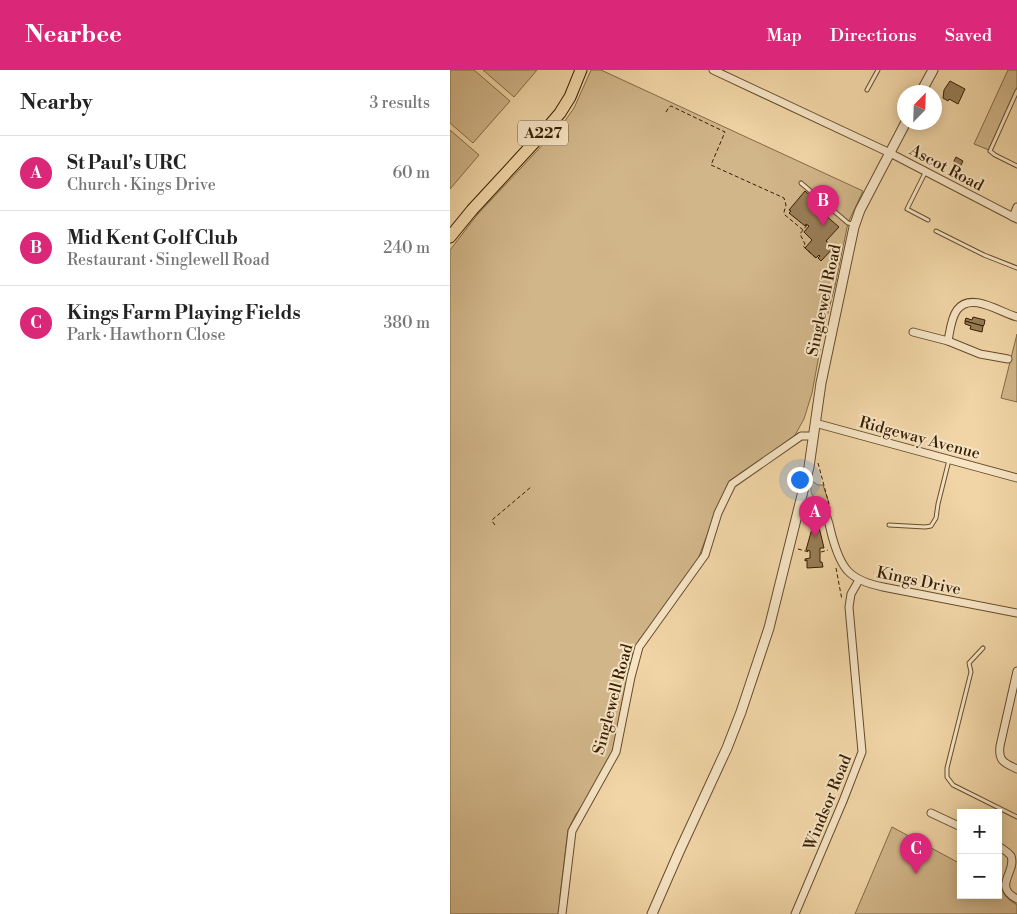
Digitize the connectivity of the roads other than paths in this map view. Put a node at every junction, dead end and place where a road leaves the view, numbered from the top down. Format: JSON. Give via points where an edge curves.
{"nodes":[{"id":1,"x":581,"y":70,"type":"edge"},
{"id":2,"x":878,"y":70,"type":"edge"},
{"id":3,"x":933,"y":70,"type":"edge"},
{"id":4,"x":717,"y":71,"type":"edge"},
{"id":5,"x":926,"y":85,"type":"edge"},
{"id":6,"x":867,"y":90,"type":"dead end"},
{"id":7,"x":1017,"y":92,"type":"edge"},
{"id":8,"x":902,"y":130,"type":"edge"},
{"id":9,"x":890,"y":153,"type":"junction"},
{"id":10,"x":1017,"y":166,"type":"edge"},
{"id":11,"x":926,"y":172,"type":"junction"},
{"id":12,"x":801,"y":183,"type":"dead end"},
{"id":13,"x":1017,"y":207,"type":"edge"},
{"id":14,"x":1015,"y":218,"type":"edge"},
{"id":15,"x":928,"y":220,"type":"dead end"},
{"id":16,"x":854,"y":225,"type":"junction"},
{"id":17,"x":936,"y":232,"type":"dead end"},
{"id":18,"x":450,"y":238,"type":"edge"},
{"id":19,"x":1017,"y":268,"type":"edge"},
{"id":20,"x":1017,"y":317,"type":"edge"},
{"id":21,"x":913,"y":332,"type":"dead end"},
{"id":22,"x":948,"y":341,"type":"junction"},
{"id":23,"x":1008,"y":359,"type":"dead end"},
{"id":24,"x":815,"y":423,"type":"junction"},
{"id":25,"x":814,"y":436,"type":"junction"},
{"id":26,"x":949,"y":459,"type":"junction"},
{"id":27,"x":1017,"y":478,"type":"edge"},
{"id":28,"x":800,"y":504,"type":"junction"},
{"id":29,"x":889,"y":525,"type":"dead end"},
{"id":30,"x":859,"y":580,"type":"junction"},
{"id":31,"x":1017,"y":613,"type":"edge"},
{"id":32,"x":983,"y":648,"type":"dead end"},
{"id":33,"x":1017,"y":671,"type":"edge"},
{"id":34,"x":1017,"y":769,"type":"edge"},
{"id":35,"x":931,"y":813,"type":"dead end"},
{"id":36,"x":1017,"y":817,"type":"edge"},
{"id":37,"x":957,"y":825,"type":"edge"},
{"id":38,"x":1002,"y":849,"type":"edge"},
{"id":39,"x":1017,"y":899,"type":"edge"},
{"id":40,"x":562,"y":914,"type":"edge"},
{"id":41,"x":652,"y":914,"type":"edge"},
{"id":42,"x":795,"y":914,"type":"edge"}],
"edges":[{"from":1,"to":18,"type":"main road","number":"A227","via":[[560,113]]},
{"from":2,"to":6,"type":"lane"},
{"from":3,"to":5,"type":"street"},
{"from":4,"to":9,"type":"street","name":"Ascot Road"},
{"from":7,"to":10,"type":"lane","via":[[990,151]]},
{"from":8,"to":9,"type":"street","name":"Singlewell Road"},
{"from":9,"to":11,"type":"street","name":"Ascot Road"},
{"from":9,"to":16,"type":"street","name":"Singlewell Road"},
{"from":11,"to":14,"type":"street","name":"Ascot Road"},
{"from":11,"to":15,"type":"lane","via":[[907,209]]},
{"from":12,"to":16,"type":"lane"},
{"from":13,"to":14,"type":"street"},
{"from":16,"to":24,"type":"street","name":"Singlewell Road"},
{"from":17,"to":19,"type":"lane"},
{"from":20,"to":22,"type":"street","via":[[979,302],[968,303],[958,308]]},
{"from":21,"to":22,"type":"street"},
{"from":22,"to":23,"type":"street","via":[[980,354]]},
{"from":24,"to":25,"type":"street","name":"Singlewell Road"},
{"from":24,"to":26,"type":"street","name":"Ridgeway Avenue"},
{"from":25,"to":28,"type":"street","name":"Singlewell Road"},
{"from":25,"to":40,"type":"street","name":"Singlewell Road","via":[[801,436],[732,484],[718,513],[705,555],[639,647],[616,752],[572,831]]},
{"from":26,"to":27,"type":"street","name":"Ridgeway Avenue"},
{"from":26,"to":29,"type":"lane","via":[[936,518],[931,526]]},
{"from":28,"to":30,"type":"street","name":"Kings Drive","via":[[824,513],[842,564]]},
{"from":28,"to":41,"type":"street","name":"Singlewell Road","via":[[769,628],[739,718]]},
{"from":30,"to":31,"type":"street","name":"Kings Drive"},
{"from":30,"to":42,"type":"street","name":"Windsor Road","via":[[851,594],[849,607],[862,752]]},
{"from":32,"to":36,"type":"lane","via":[[969,663],[971,672],[947,777],[953,785]]},
{"from":33,"to":34,"type":"street","via":[[999,754],[1003,762]]},
{"from":35,"to":37,"type":"street"},
{"from":38,"to":39,"type":"street","via":[[1012,860],[1006,886],[1009,894]]}]}
